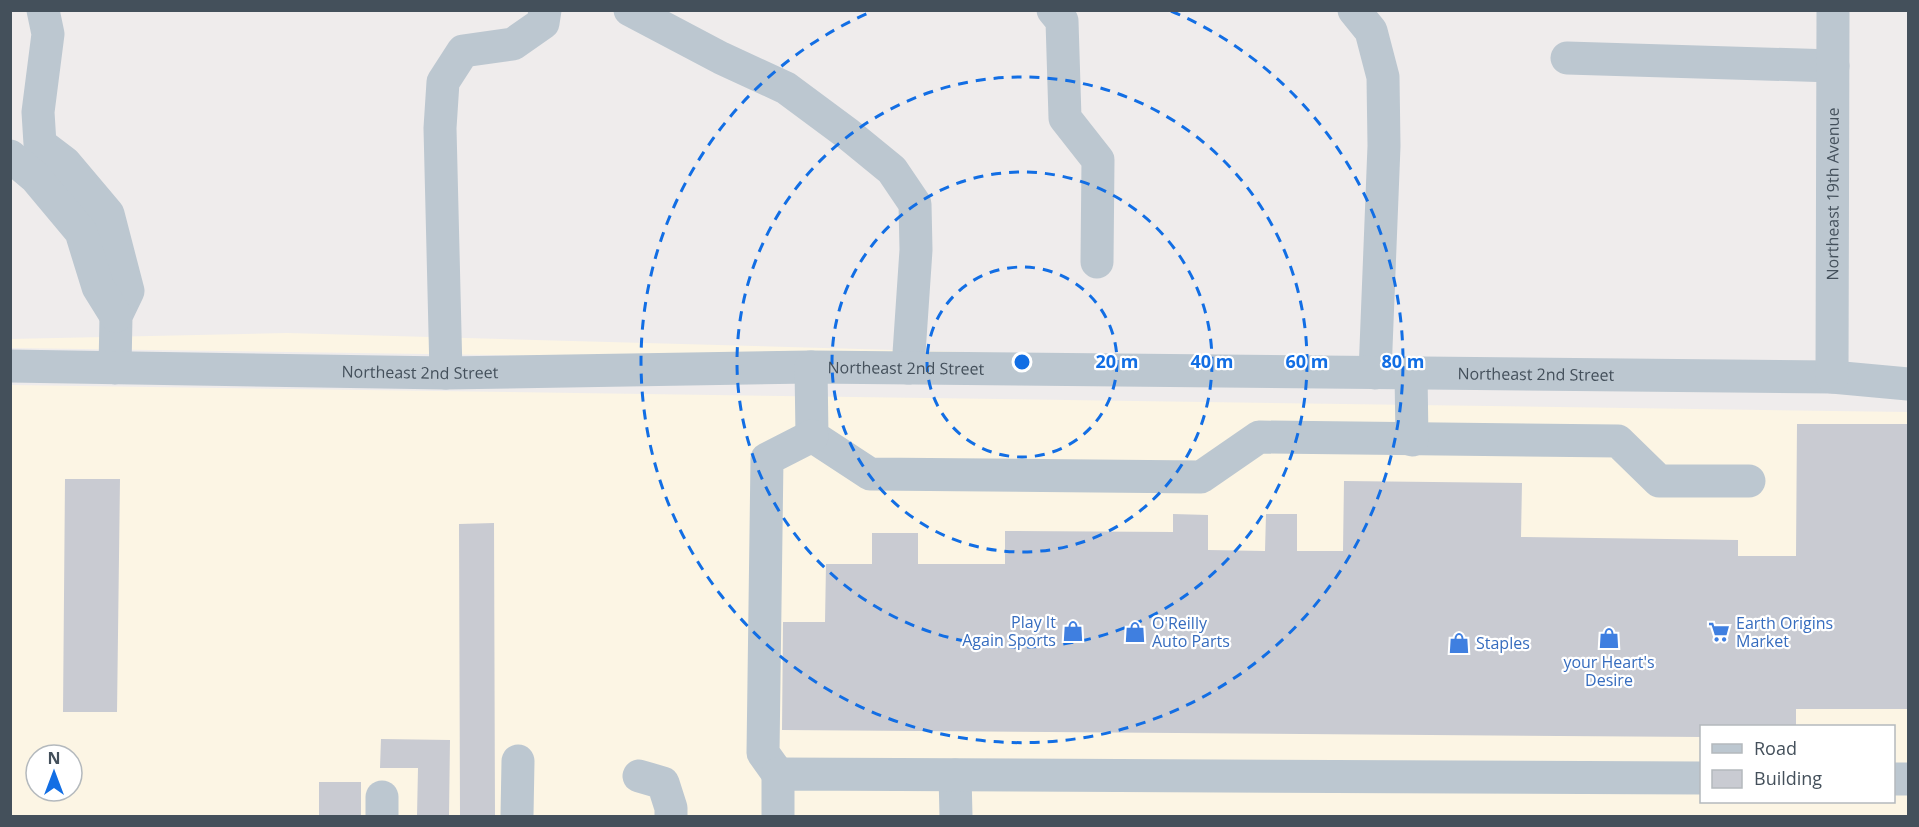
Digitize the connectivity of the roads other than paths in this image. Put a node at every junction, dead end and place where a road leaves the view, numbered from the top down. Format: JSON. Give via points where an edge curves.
{"nodes":[{"id":1,"x":43,"y":10,"type":"edge"},
{"id":2,"x":546,"y":10,"type":"edge"},
{"id":3,"x":630,"y":10,"type":"edge"},
{"id":4,"x":1053,"y":10,"type":"edge"},
{"id":5,"x":1354,"y":10,"type":"edge"},
{"id":6,"x":1833,"y":10,"type":"edge"},
{"id":7,"x":1567,"y":58,"type":"dead end"},
{"id":8,"x":1833,"y":66,"type":"junction"},
{"id":9,"x":10,"y":156,"type":"edge"},
{"id":10,"x":1097,"y":262,"type":"dead end"},
{"id":11,"x":116,"y":316,"type":"junction"},
{"id":12,"x":10,"y":366,"type":"edge"},
{"id":13,"x":811,"y":367,"type":"junction"},
{"id":14,"x":115,"y":368,"type":"junction"},
{"id":15,"x":908,"y":368,"type":"junction"},
{"id":16,"x":446,"y":373,"type":"junction"},
{"id":17,"x":1376,"y":373,"type":"junction"},
{"id":18,"x":1411,"y":373,"type":"junction"},
{"id":19,"x":1832,"y":377,"type":"junction"},
{"id":20,"x":1908,"y":384,"type":"edge"},
{"id":21,"x":812,"y":436,"type":"junction"},
{"id":22,"x":1412,"y":440,"type":"junction"},
{"id":23,"x":1749,"y":481,"type":"dead end"},
{"id":24,"x":518,"y":761,"type":"dead end"},
{"id":25,"x":778,"y":774,"type":"junction"},
{"id":26,"x":955,"y":775,"type":"junction"},
{"id":27,"x":639,"y":776,"type":"dead end"},
{"id":28,"x":1700,"y":778,"type":"edge"},
{"id":29,"x":517,"y":816,"type":"edge"},
{"id":30,"x":671,"y":816,"type":"edge"},
{"id":31,"x":778,"y":816,"type":"edge"},
{"id":32,"x":956,"y":816,"type":"edge"}],
"edges":[{"from":1,"to":11,"type":"street","via":[[48,34],[38,112],[40,144],[65,163],[108,214],[128,291]]},
{"from":2,"to":16,"type":"street","via":[[543,23],[513,44],[463,51],[443,82],[440,128]]},
{"from":3,"to":15,"type":"street","via":[[786,88],[892,170],[915,204]]},
{"from":4,"to":10,"type":"street","via":[[1062,21],[1065,118],[1098,160]]},
{"from":5,"to":17,"type":"street","via":[[1371,32],[1383,77]]},
{"from":6,"to":8,"type":"street","name":"Northeast 19th Avenue"},
{"from":7,"to":8,"type":"street"},
{"from":8,"to":19,"type":"street","name":"Northeast 19th Avenue"},
{"from":9,"to":11,"type":"street","via":[[35,177],[81,232],[98,287]]},
{"from":11,"to":14,"type":"street"},
{"from":12,"to":14,"type":"street","name":"Northeast 2nd Street"},
{"from":13,"to":15,"type":"street","name":"Northeast 2nd Street"},
{"from":13,"to":16,"type":"street","name":"Northeast 2nd Street"},
{"from":13,"to":21,"type":"street"},
{"from":14,"to":16,"type":"street","name":"Northeast 2nd Street"},
{"from":15,"to":17,"type":"street","name":"Northeast 2nd Street"},
{"from":17,"to":18,"type":"street","name":"Northeast 2nd Street"},
{"from":18,"to":19,"type":"street","name":"Northeast 2nd Street"},
{"from":18,"to":22,"type":"street"},
{"from":19,"to":20,"type":"street","name":"Northeast 2nd Street"},
{"from":21,"to":22,"type":"street","via":[[870,474],[1189,477],[1201,477],[1259,438]]},
{"from":21,"to":25,"type":"street","via":[[766,459],[763,753]]},
{"from":22,"to":23,"type":"street","via":[[1618,441],[1659,481]]},
{"from":24,"to":29,"type":"street"},
{"from":25,"to":26,"type":"street"},
{"from":25,"to":31,"type":"street"},
{"from":26,"to":28,"type":"street"},
{"from":26,"to":32,"type":"street"},
{"from":27,"to":30,"type":"street","via":[[663,783]]}]}
